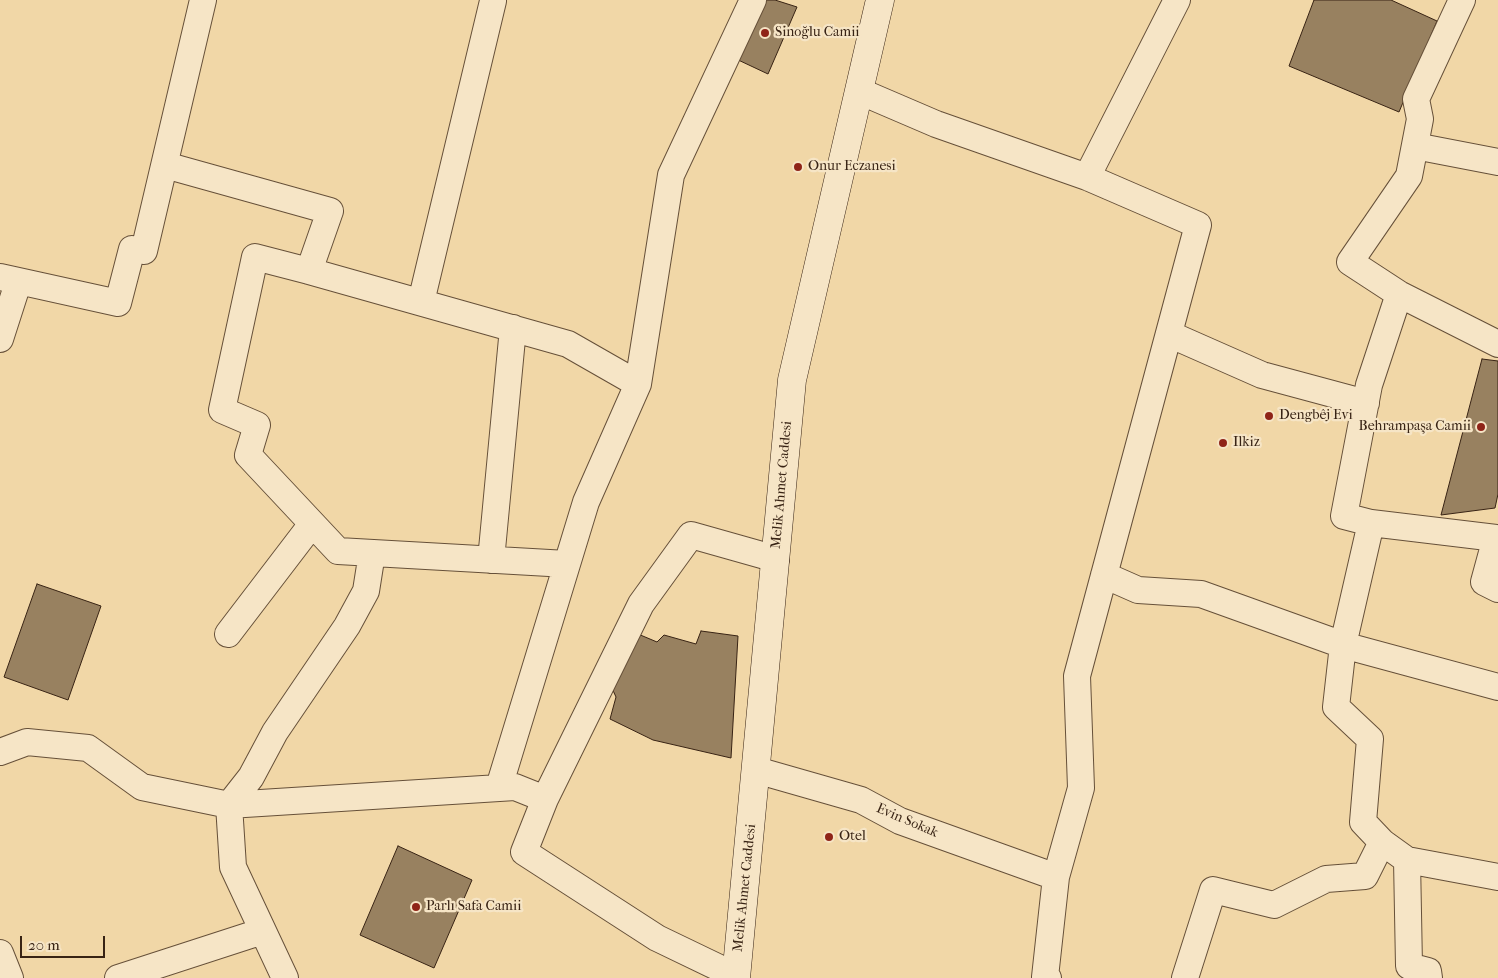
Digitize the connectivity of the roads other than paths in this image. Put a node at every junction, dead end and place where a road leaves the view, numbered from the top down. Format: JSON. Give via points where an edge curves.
{"nodes":[{"id":1,"x":203,"y":0,"type":"edge"},
{"id":2,"x":491,"y":0,"type":"edge"},
{"id":3,"x":753,"y":0,"type":"edge"},
{"id":4,"x":880,"y":0,"type":"edge"},
{"id":5,"x":1177,"y":0,"type":"edge"},
{"id":6,"x":1462,"y":0,"type":"edge"},
{"id":7,"x":859,"y":91,"type":"junction"},
{"id":8,"x":1415,"y":146,"type":"junction"},
{"id":9,"x":1498,"y":162,"type":"edge"},
{"id":10,"x":166,"y":165,"type":"junction"},
{"id":11,"x":1088,"y":177,"type":"junction"},
{"id":12,"x":309,"y":271,"type":"junction"},
{"id":13,"x":9,"y":280,"type":"edge"},
{"id":14,"x":1399,"y":294,"type":"junction"},
{"id":15,"x":421,"y":302,"type":"junction"},
{"id":16,"x":513,"y":328,"type":"junction"},
{"id":17,"x":1169,"y":334,"type":"junction"},
{"id":18,"x":0,"y":339,"type":"edge"},
{"id":19,"x":1498,"y":344,"type":"edge"},
{"id":20,"x":638,"y":384,"type":"junction"},
{"id":21,"x":1366,"y":403,"type":"junction"},
{"id":22,"x":1371,"y":523,"type":"junction"},
{"id":23,"x":312,"y":524,"type":"junction"},
{"id":24,"x":372,"y":553,"type":"junction"},
{"id":25,"x":776,"y":559,"type":"junction"},
{"id":26,"x":491,"y":560,"type":"junction"},
{"id":27,"x":567,"y":564,"type":"junction"},
{"id":28,"x":1104,"y":575,"type":"junction"},
{"id":29,"x":1498,"y":589,"type":"edge"},
{"id":30,"x":228,"y":634,"type":"dead end"},
{"id":31,"x":1343,"y":645,"type":"junction"},
{"id":32,"x":1498,"y":687,"type":"edge"},
{"id":33,"x":0,"y":752,"type":"edge"},
{"id":34,"x":756,"y":770,"type":"junction"},
{"id":35,"x":499,"y":788,"type":"junction"},
{"id":36,"x":546,"y":799,"type":"junction"},
{"id":37,"x":229,"y":805,"type":"junction"},
{"id":38,"x":1382,"y":842,"type":"junction"},
{"id":39,"x":1408,"y":860,"type":"junction"},
{"id":40,"x":1056,"y":877,"type":"junction"},
{"id":41,"x":1498,"y":877,"type":"edge"},
{"id":42,"x":263,"y":930,"type":"junction"},
{"id":43,"x":0,"y":953,"type":"edge"},
{"id":44,"x":736,"y":977,"type":"edge"},
{"id":45,"x":10,"y":978,"type":"edge"},
{"id":46,"x":118,"y":978,"type":"edge"},
{"id":47,"x":285,"y":978,"type":"edge"},
{"id":48,"x":1048,"y":978,"type":"edge"},
{"id":49,"x":1185,"y":978,"type":"edge"},
{"id":50,"x":1429,"y":978,"type":"edge"}],
"edges":[{"from":1,"to":10,"type":"street"},
{"from":2,"to":15,"type":"street"},
{"from":3,"to":20,"type":"street","via":[[671,176]]},
{"from":4,"to":7,"type":"street","name":"Melik Ahmet Caddesi"},
{"from":5,"to":11,"type":"street"},
{"from":6,"to":8,"type":"street","via":[[1416,99],[1420,118]]},
{"from":7,"to":11,"type":"street","via":[[936,124]]},
{"from":7,"to":25,"type":"street","name":"Melik Ahmet Caddesi","via":[[792,380]]},
{"from":8,"to":9,"type":"street"},
{"from":8,"to":14,"type":"street","via":[[1409,176],[1350,262]]},
{"from":10,"to":12,"type":"street","via":[[330,211]]},
{"from":10,"to":13,"type":"street","via":[[144,251],[132,249],[118,303]]},
{"from":11,"to":17,"type":"street","via":[[1198,225]]},
{"from":12,"to":15,"type":"street"},
{"from":12,"to":23,"type":"street","via":[[255,257],[222,410],[257,425],[248,455]]},
{"from":13,"to":18,"type":"street"},
{"from":14,"to":19,"type":"street"},
{"from":14,"to":21,"type":"street"},
{"from":15,"to":16,"type":"street"},
{"from":16,"to":20,"type":"street","via":[[568,344]]},
{"from":16,"to":26,"type":"street"},
{"from":17,"to":21,"type":"street","via":[[1262,375]]},
{"from":17,"to":28,"type":"street"},
{"from":20,"to":27,"type":"street","via":[[586,502]]},
{"from":21,"to":22,"type":"street","via":[[1344,516]]},
{"from":22,"to":29,"type":"street","via":[[1496,538],[1484,582]]},
{"from":22,"to":31,"type":"street"},
{"from":23,"to":24,"type":"street","via":[[338,551]]},
{"from":23,"to":30,"type":"street"},
{"from":24,"to":26,"type":"street"},
{"from":24,"to":37,"type":"street","via":[[366,591],[361,600],[323,663],[275,732],[251,777]]},
{"from":25,"to":34,"type":"street","name":"Melik Ahmet Caddesi"},
{"from":25,"to":36,"type":"street","via":[[691,535],[641,604]]},
{"from":26,"to":27,"type":"street"},
{"from":27,"to":35,"type":"street"},
{"from":28,"to":31,"type":"street","via":[[1138,590],[1201,594]]},
{"from":28,"to":40,"type":"street","via":[[1077,676],[1080,788]]},
{"from":31,"to":32,"type":"street"},
{"from":31,"to":38,"type":"street","via":[[1336,707],[1370,739],[1363,822]]},
{"from":33,"to":37,"type":"street","via":[[27,742],[88,748],[142,787]]},
{"from":34,"to":40,"type":"street","name":"Evin Sokak","via":[[861,800],[900,821]]},
{"from":34,"to":44,"type":"street","name":"Melik Ahmet Caddesi"},
{"from":35,"to":36,"type":"street","via":[[515,787]]},
{"from":35,"to":37,"type":"street"},
{"from":36,"to":44,"type":"street","via":[[524,852],[657,938]]},
{"from":37,"to":42,"type":"street","via":[[233,867]]},
{"from":38,"to":39,"type":"street"},
{"from":38,"to":49,"type":"street","via":[[1365,876],[1326,879],[1274,905],[1213,890]]},
{"from":39,"to":41,"type":"street"},
{"from":39,"to":50,"type":"street","via":[[1409,966],[1428,970]]},
{"from":40,"to":48,"type":"street","via":[[1045,977]]},
{"from":42,"to":46,"type":"street"},
{"from":42,"to":47,"type":"street"},
{"from":43,"to":45,"type":"street"}]}
